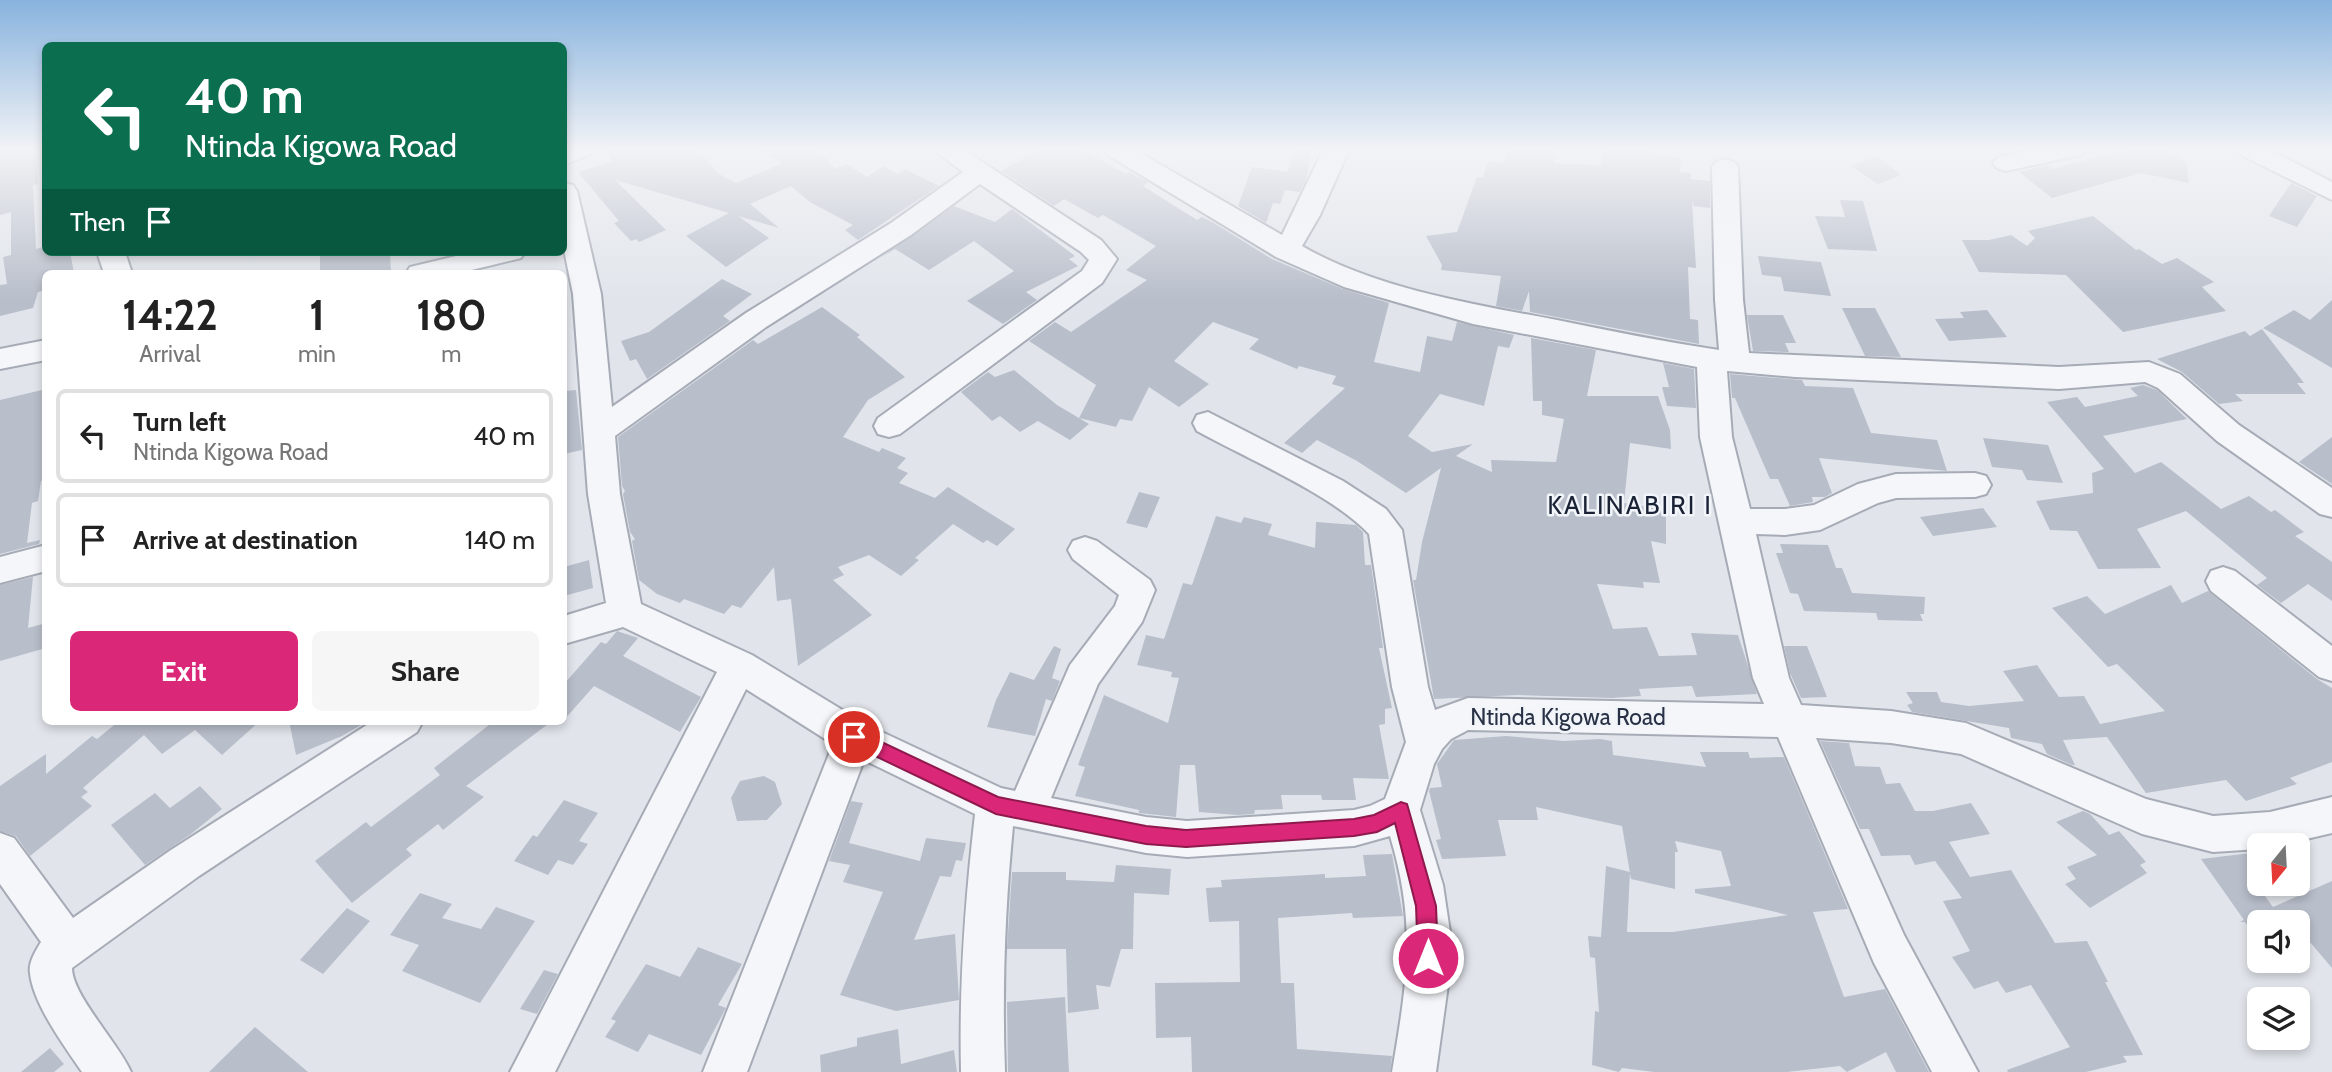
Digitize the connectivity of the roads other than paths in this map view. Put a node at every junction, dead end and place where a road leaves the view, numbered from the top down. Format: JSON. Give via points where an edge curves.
{"nodes":[{"id":1,"x":942,"y":200,"type":"edge"},
{"id":2,"x":1022,"y":200,"type":"edge"},
{"id":3,"x":1201,"y":200,"type":"edge"},
{"id":4,"x":1314,"y":200,"type":"edge"},
{"id":5,"x":1726,"y":200,"type":"edge"},
{"id":6,"x":567,"y":219,"type":"edge"},
{"id":7,"x":569,"y":238,"type":"edge"},
{"id":8,"x":1286,"y":251,"type":"junction"},
{"id":9,"x":492,"y":256,"type":"edge"},
{"id":10,"x":431,"y":270,"type":"edge"},
{"id":11,"x":42,"y":351,"type":"edge"},
{"id":12,"x":0,"y":359,"type":"edge"},
{"id":13,"x":1723,"y":360,"type":"junction"},
{"id":14,"x":1208,"y":423,"type":"dead end"},
{"id":15,"x":889,"y":426,"type":"dead end"},
{"id":16,"x":598,"y":432,"type":"junction"},
{"id":17,"x":1976,"y":485,"type":"dead end"},
{"id":18,"x":2332,"y":505,"type":"edge"},
{"id":19,"x":1737,"y":521,"type":"junction"},
{"id":20,"x":1085,"y":550,"type":"dead end"},
{"id":21,"x":42,"y":559,"type":"edge"},
{"id":22,"x":0,"y":570,"type":"edge"},
{"id":23,"x":2223,"y":581,"type":"dead end"},
{"id":24,"x":625,"y":612,"type":"junction"},
{"id":25,"x":567,"y":629,"type":"edge"},
{"id":26,"x":739,"y":666,"type":"junction"},
{"id":27,"x":2332,"y":666,"type":"edge"},
{"id":28,"x":1790,"y":721,"type":"junction"},
{"id":29,"x":398,"y":725,"type":"edge"},
{"id":30,"x":854,"y":737,"type":"junction"},
{"id":31,"x":1425,"y":742,"type":"junction"},
{"id":32,"x":1011,"y":808,"type":"junction"},
{"id":33,"x":1401,"y":810,"type":"junction"},
{"id":34,"x":2332,"y":815,"type":"edge"},
{"id":35,"x":0,"y":851,"type":"edge"},
{"id":36,"x":68,"y":944,"type":"junction"},
{"id":37,"x":109,"y":1072,"type":"edge"},
{"id":38,"x":532,"y":1072,"type":"edge"},
{"id":39,"x":725,"y":1072,"type":"edge"},
{"id":40,"x":983,"y":1072,"type":"edge"},
{"id":41,"x":1414,"y":1072,"type":"edge"},
{"id":42,"x":1956,"y":1072,"type":"edge"}],
"edges":[{"from":1,"to":16,"type":"street","via":[[757,320]]},
{"from":2,"to":15,"type":"street","via":[[1103,259],[1092,277]]},
{"from":3,"to":8,"type":"street"},
{"from":4,"to":8,"type":"street"},
{"from":5,"to":13,"type":"street","via":[[1729,300]]},
{"from":6,"to":7,"type":"street"},
{"from":7,"to":16,"type":"street","via":[[587,294]]},
{"from":8,"to":13,"type":"street","via":[[1354,281],[1408,298]]},
{"from":9,"to":10,"type":"street"},
{"from":11,"to":12,"type":"street"},
{"from":13,"to":18,"type":"street","via":[[2059,378],[2149,372],[2169,382],[2228,433]]},
{"from":13,"to":19,"type":"street","via":[[1716,437]]},
{"from":14,"to":31,"type":"street","via":[[1381,522],[1410,687]]},
{"from":16,"to":24,"type":"street"},
{"from":17,"to":19,"type":"street","via":[[1896,486],[1869,493],[1820,517]]},
{"from":19,"to":28,"type":"street","via":[[1763,650]]},
{"from":20,"to":32,"type":"street","via":[[1138,590],[1130,612],[1083,676]]},
{"from":21,"to":22,"type":"street"},
{"from":23,"to":27,"type":"street"},
{"from":24,"to":25,"type":"street"},
{"from":24,"to":26,"type":"street"},
{"from":26,"to":30,"type":"street"},
{"from":26,"to":38,"type":"street"},
{"from":28,"to":31,"type":"street","name":"Ntinda Kigowa Road","via":[[1468,714],[1449,718]]},
{"from":28,"to":34,"type":"street","name":"Ntinda Kigowa Road","via":[[1873,724],[1966,739],[2142,817],[2213,834],[2270,830]]},
{"from":28,"to":42,"type":"street","via":[[1884,938]]},
{"from":29,"to":36,"type":"street"},
{"from":30,"to":32,"type":"street"},
{"from":30,"to":39,"type":"street"},
{"from":31,"to":33,"type":"street","name":"Ntinda Kigowa Road"},
{"from":32,"to":33,"type":"street","via":[[1186,839],[1354,828],[1377,823]]},
{"from":32,"to":40,"type":"street","via":[[984,926]]},
{"from":33,"to":41,"type":"street","via":[[1429,931]]},
{"from":35,"to":36,"type":"street"},
{"from":36,"to":37,"type":"street","via":[[51,964],[51,974]]}]}
